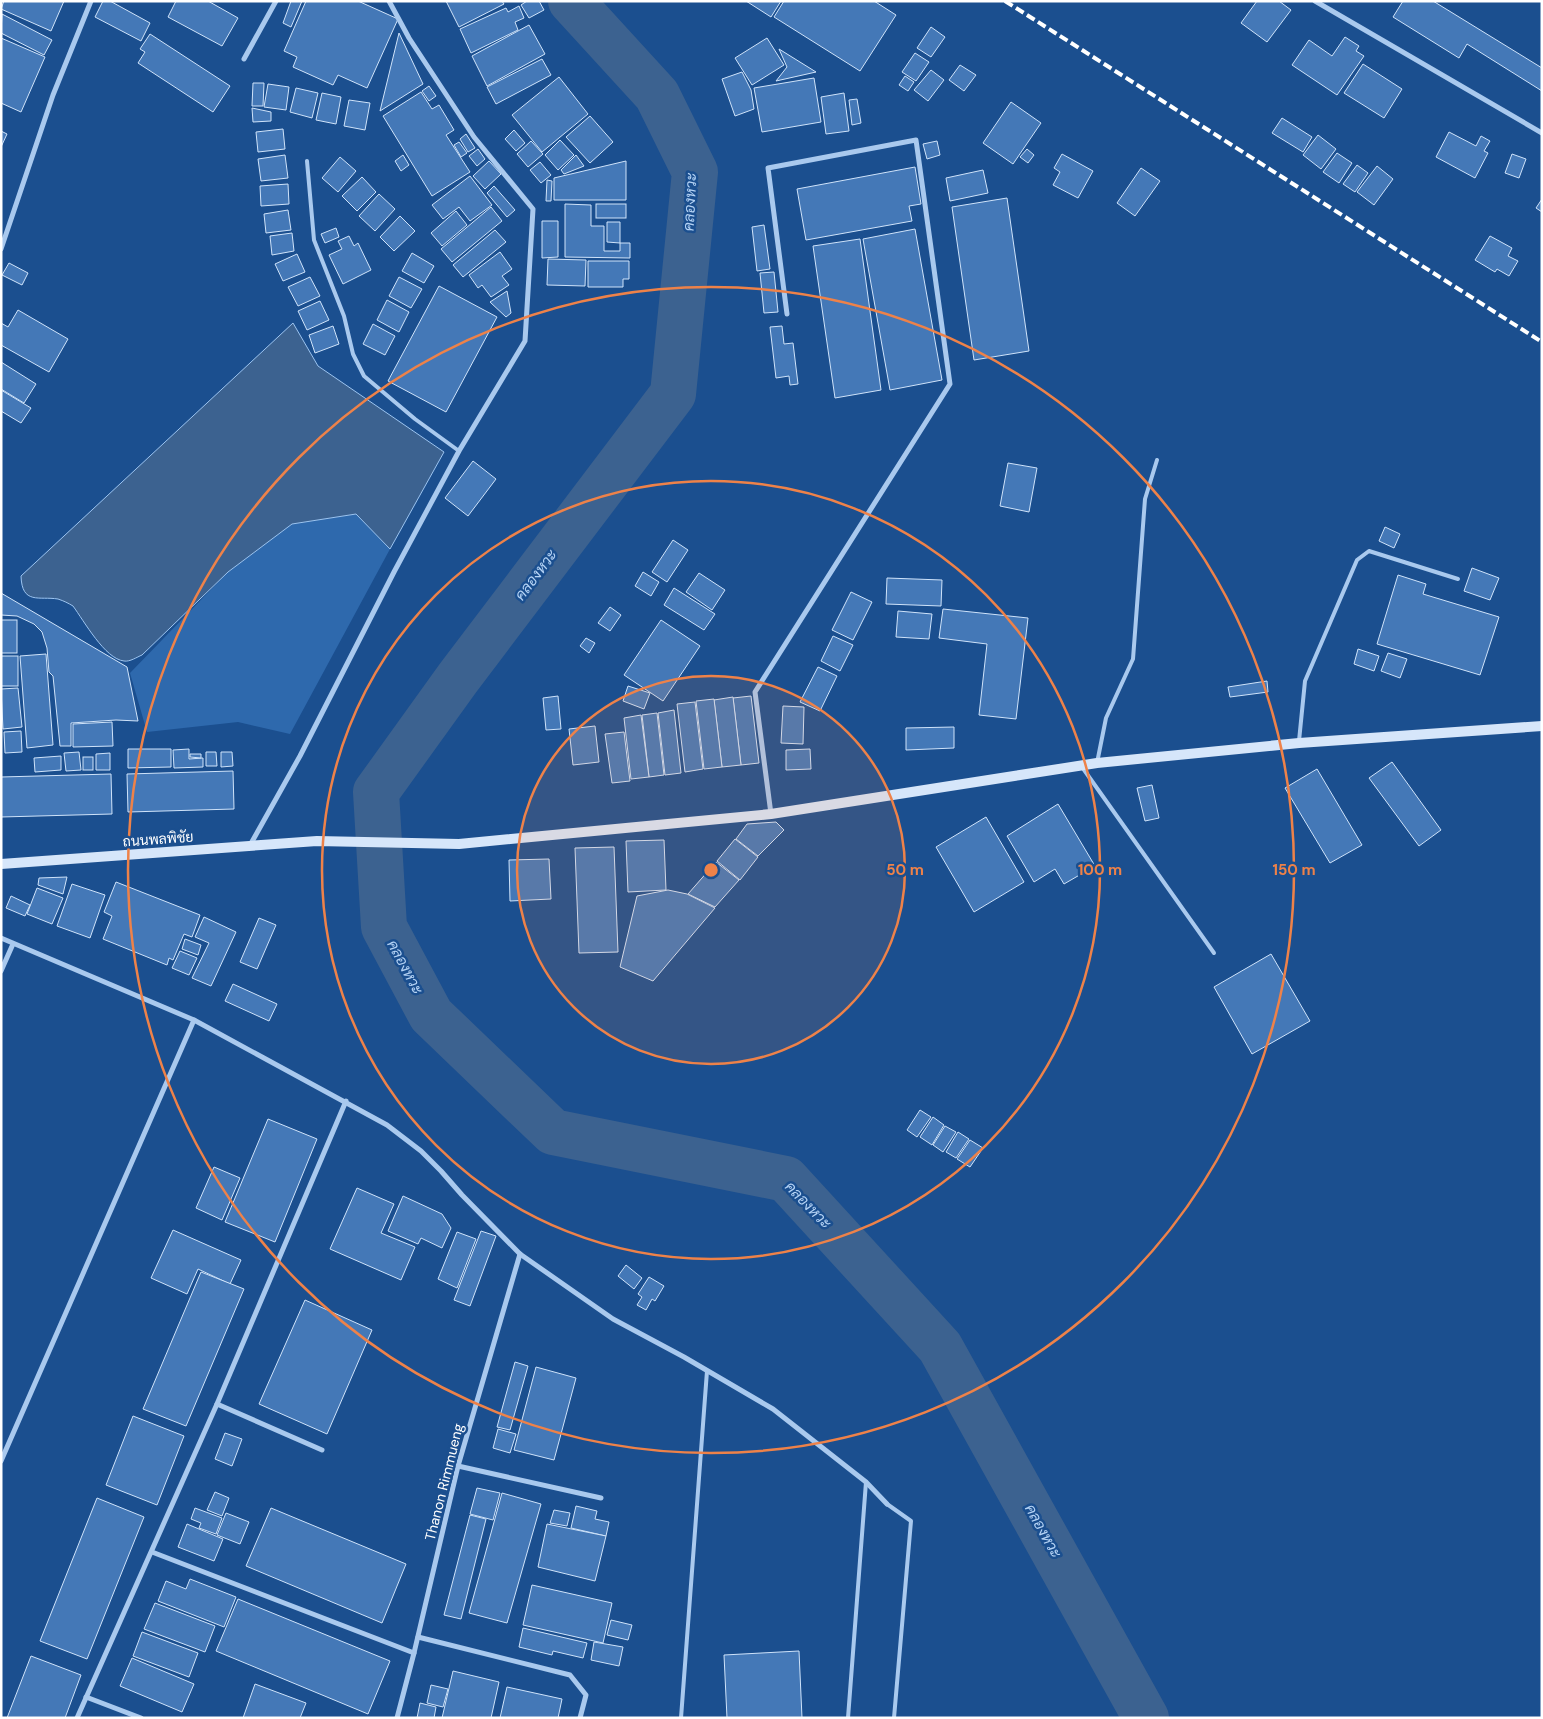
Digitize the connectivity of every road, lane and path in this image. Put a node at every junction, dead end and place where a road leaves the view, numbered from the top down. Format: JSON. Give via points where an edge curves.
{"nodes":[{"id":1,"x":91,"y":1,"type":"edge"},
{"id":2,"x":276,"y":1,"type":"edge"},
{"id":3,"x":389,"y":1,"type":"edge"},
{"id":4,"x":1315,"y":1,"type":"edge"},
{"id":5,"x":244,"y":59,"type":"dead end"},
{"id":6,"x":1542,"y":133,"type":"edge"},
{"id":7,"x":307,"y":161,"type":"dead end"},
{"id":8,"x":1,"y":249,"type":"edge"},
{"id":9,"x":787,"y":314,"type":"dead end"},
{"id":10,"x":459,"y":451,"type":"junction"},
{"id":11,"x":1157,"y":460,"type":"dead end"},
{"id":12,"x":1458,"y":579,"type":"dead end"},
{"id":13,"x":1542,"y":726,"type":"edge"},
{"id":14,"x":1299,"y":743,"type":"junction"},
{"id":15,"x":1097,"y":763,"type":"junction"},
{"id":16,"x":1081,"y":765,"type":"junction"},
{"id":17,"x":771,"y":814,"type":"junction"},
{"id":18,"x":249,"y":847,"type":"junction"},
{"id":19,"x":1,"y":864,"type":"edge"},
{"id":20,"x":1,"y":938,"type":"edge"},
{"id":21,"x":13,"y":944,"type":"junction"},
{"id":22,"x":1214,"y":953,"type":"dead end"},
{"id":23,"x":1,"y":971,"type":"edge"},
{"id":24,"x":194,"y":1020,"type":"junction"},
{"id":25,"x":346,"y":1101,"type":"junction"},
{"id":26,"x":520,"y":1254,"type":"junction"},
{"id":27,"x":707,"y":1371,"type":"junction"},
{"id":28,"x":217,"y":1404,"type":"junction"},
{"id":29,"x":322,"y":1450,"type":"dead end"},
{"id":30,"x":1,"y":1461,"type":"edge"},
{"id":31,"x":458,"y":1466,"type":"junction"},
{"id":32,"x":866,"y":1482,"type":"junction"},
{"id":33,"x":601,"y":1498,"type":"dead end"},
{"id":34,"x":887,"y":1504,"type":"joint"},
{"id":35,"x":152,"y":1552,"type":"junction"},
{"id":36,"x":418,"y":1637,"type":"junction"},
{"id":37,"x":414,"y":1653,"type":"junction"},
{"id":38,"x":86,"y":1697,"type":"junction"},
{"id":39,"x":77,"y":1718,"type":"edge"},
{"id":40,"x":141,"y":1718,"type":"edge"},
{"id":41,"x":397,"y":1718,"type":"edge"},
{"id":42,"x":580,"y":1718,"type":"edge"},
{"id":43,"x":681,"y":1718,"type":"edge"},
{"id":44,"x":848,"y":1718,"type":"edge"},
{"id":45,"x":894,"y":1718,"type":"edge"}],
"edges":[{"from":1,"to":8,"type":"street","via":[[53,95]]},
{"from":2,"to":5,"type":"street"},
{"from":3,"to":10,"type":"street","via":[[409,38],[474,137],[533,209],[525,341]]},
{"from":4,"to":6,"type":"street"},
{"from":7,"to":10,"type":"lane","via":[[314,240],[364,376]]},
{"from":9,"to":17,"type":"street","via":[[768,168],[916,140],[950,384],[755,692]]},
{"from":10,"to":18,"type":"street"},
{"from":11,"to":15,"type":"lane","via":[[1145,499],[1133,659],[1106,718]]},
{"from":12,"to":14,"type":"lane","via":[[1369,551],[1357,560],[1305,681]]},
{"from":13,"to":14,"type":"street","name":"ถนนพลพิชัย"},
{"from":14,"to":15,"type":"street","name":"ถนนพลพิชัย"},
{"from":15,"to":16,"type":"street","name":"ถนนพลพิชัย"},
{"from":16,"to":17,"type":"street","name":"ถนนพลพิชัย"},
{"from":16,"to":22,"type":"lane"},
{"from":17,"to":18,"type":"street","name":"ถนนพลพิชัย","via":[[459,844],[317,841]]},
{"from":18,"to":19,"type":"street","name":"ถนนพลพิชัย"},
{"from":20,"to":21,"type":"street"},
{"from":21,"to":23,"type":"street"},
{"from":21,"to":24,"type":"street"},
{"from":24,"to":25,"type":"street"},
{"from":24,"to":30,"type":"street"},
{"from":25,"to":26,"type":"street","via":[[387,1125],[421,1151]]},
{"from":25,"to":28,"type":"street"},
{"from":26,"to":27,"type":"street","via":[[613,1319]]},
{"from":26,"to":31,"type":"street","name":"Thanon Rimmueng"},
{"from":27,"to":32,"type":"street","via":[[773,1409]]},
{"from":27,"to":43,"type":"lane"},
{"from":28,"to":29,"type":"street"},
{"from":28,"to":35,"type":"street"},
{"from":31,"to":33,"type":"street"},
{"from":31,"to":36,"type":"street","name":"Thanon Rimmueng"},
{"from":32,"to":34,"type":"street"},
{"from":32,"to":44,"type":"lane"},
{"from":34,"to":45,"type":"lane","via":[[911,1522]]},
{"from":35,"to":37,"type":"street"},
{"from":35,"to":38,"type":"street"},
{"from":36,"to":37,"type":"street","name":"Thanon Rimmueng"},
{"from":36,"to":42,"type":"street","via":[[570,1675],[586,1695]]},
{"from":37,"to":41,"type":"street","name":"Thanon Rimmueng"},
{"from":38,"to":39,"type":"street"},
{"from":38,"to":40,"type":"street"}]}
